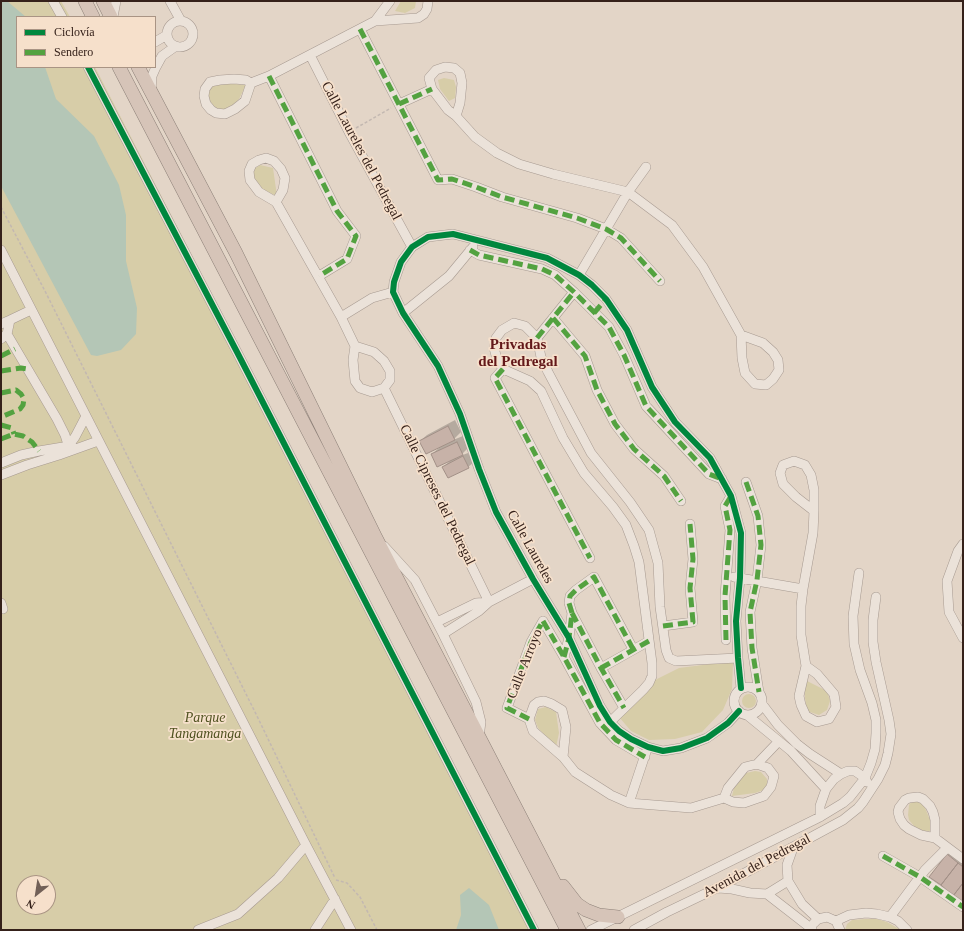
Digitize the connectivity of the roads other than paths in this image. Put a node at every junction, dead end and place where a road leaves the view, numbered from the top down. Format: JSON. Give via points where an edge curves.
{"nodes":[{"id":1,"x":53,"y":1,"type":"edge"},
{"id":2,"x":85,"y":1,"type":"edge"},
{"id":3,"x":103,"y":1,"type":"edge"},
{"id":4,"x":116,"y":1,"type":"edge"},
{"id":5,"x":170,"y":1,"type":"edge"},
{"id":6,"x":390,"y":1,"type":"edge"},
{"id":7,"x":428,"y":1,"type":"edge"},
{"id":8,"x":61,"y":16,"type":"edge"},
{"id":9,"x":92,"y":16,"type":"edge"},
{"id":10,"x":111,"y":16,"type":"edge"},
{"id":11,"x":112,"y":16,"type":"edge"},
{"id":12,"x":181,"y":21,"type":"junction"},
{"id":13,"x":375,"y":21,"type":"junction"},
{"id":14,"x":360,"y":29,"type":"junction"},
{"id":15,"x":167,"y":35,"type":"junction"},
{"id":16,"x":156,"y":41,"type":"edge"},
{"id":17,"x":176,"y":46,"type":"junction"},
{"id":18,"x":310,"y":55,"type":"junction"},
{"id":19,"x":156,"y":67,"type":"edge"},
{"id":20,"x":89,"y":68,"type":"edge"},
{"id":21,"x":120,"y":68,"type":"edge"},
{"id":22,"x":139,"y":68,"type":"edge"},
{"id":23,"x":156,"y":68,"type":"edge"},
{"id":24,"x":269,"y":76,"type":"junction"},
{"id":25,"x":251,"y":83,"type":"junction"},
{"id":26,"x":432,"y":89,"type":"junction"},
{"id":27,"x":151,"y":92,"type":"junction"},
{"id":28,"x":399,"y":104,"type":"junction"},
{"id":29,"x":456,"y":116,"type":"junction"},
{"id":30,"x":646,"y":167,"type":"dead end"},
{"id":31,"x":628,"y":192,"type":"junction"},
{"id":32,"x":276,"y":202,"type":"junction"},
{"id":33,"x":606,"y":229,"type":"junction"},
{"id":34,"x":478,"y":241,"type":"junction"},
{"id":35,"x":412,"y":247,"type":"junction"},
{"id":36,"x":1,"y":250,"type":"edge"},
{"id":37,"x":470,"y":250,"type":"junction"},
{"id":38,"x":547,"y":258,"type":"junction"},
{"id":39,"x":542,"y":270,"type":"junction"},
{"id":40,"x":579,"y":275,"type":"junction"},
{"id":41,"x":319,"y":276,"type":"junction"},
{"id":42,"x":660,"y":282,"type":"dead end"},
{"id":43,"x":393,"y":292,"type":"junction"},
{"id":44,"x":574,"y":292,"type":"junction"},
{"id":45,"x":606,"y":299,"type":"junction"},
{"id":46,"x":31,"y":310,"type":"junction"},
{"id":47,"x":403,"y":313,"type":"junction"},
{"id":48,"x":594,"y":313,"type":"junction"},
{"id":49,"x":341,"y":317,"type":"junction"},
{"id":50,"x":553,"y":318,"type":"junction"},
{"id":51,"x":10,"y":320,"type":"junction"},
{"id":52,"x":1,"y":324,"type":"edge"},
{"id":53,"x":741,"y":335,"type":"junction"},
{"id":54,"x":4,"y":336,"type":"edge"},
{"id":55,"x":538,"y":338,"type":"junction"},
{"id":56,"x":355,"y":346,"type":"junction"},
{"id":57,"x":635,"y":348,"type":"junction"},
{"id":58,"x":624,"y":355,"type":"junction"},
{"id":59,"x":504,"y":369,"type":"junction"},
{"id":60,"x":652,"y":387,"type":"junction"},
{"id":61,"x":384,"y":388,"type":"junction"},
{"id":62,"x":640,"y":394,"type":"junction"},
{"id":63,"x":86,"y":416,"type":"junction"},
{"id":64,"x":675,"y":422,"type":"junction"},
{"id":65,"x":664,"y":428,"type":"junction"},
{"id":66,"x":98,"y":441,"type":"junction"},
{"id":67,"x":69,"y":447,"type":"junction"},
{"id":68,"x":710,"y":458,"type":"junction"},
{"id":69,"x":1,"y":463,"type":"edge"},
{"id":70,"x":698,"y":464,"type":"junction"},
{"id":71,"x":1,"y":475,"type":"edge"},
{"id":72,"x":722,"y":479,"type":"junction"},
{"id":73,"x":746,"y":482,"type":"dead end"},
{"id":74,"x":731,"y":496,"type":"junction"},
{"id":75,"x":681,"y":501,"type":"dead end"},
{"id":76,"x":814,"y":511,"type":"junction"},
{"id":77,"x":690,"y":524,"type":"dead end"},
{"id":78,"x":730,"y":530,"type":"junction"},
{"id":79,"x":740,"y":533,"type":"junction"},
{"id":80,"x":375,"y":536,"type":"junction"},
{"id":81,"x":963,"y":544,"type":"edge"},
{"id":82,"x":590,"y":558,"type":"dead end"},
{"id":83,"x":859,"y":573,"type":"dead end"},
{"id":84,"x":727,"y":576,"type":"junction"},
{"id":85,"x":740,"y":578,"type":"junction"},
{"id":86,"x":533,"y":579,"type":"junction"},
{"id":87,"x":757,"y":580,"type":"junction"},
{"id":88,"x":803,"y":589,"type":"junction"},
{"id":89,"x":876,"y":597,"type":"dead end"},
{"id":90,"x":489,"y":602,"type":"junction"},
{"id":91,"x":737,"y":609,"type":"junction"},
{"id":92,"x":750,"y":612,"type":"junction"},
{"id":93,"x":572,"y":613,"type":"junction"},
{"id":94,"x":726,"y":621,"type":"junction"},
{"id":95,"x":736,"y":621,"type":"junction"},
{"id":96,"x":437,"y":622,"type":"junction"},
{"id":97,"x":663,"y":626,"type":"junction"},
{"id":98,"x":443,"y":634,"type":"junction"},
{"id":99,"x":569,"y":638,"type":"junction"},
{"id":100,"x":963,"y":638,"type":"edge"},
{"id":101,"x":726,"y":640,"type":"dead end"},
{"id":102,"x":649,"y":641,"type":"junction"},
{"id":103,"x":633,"y":649,"type":"junction"},
{"id":104,"x":564,"y":657,"type":"junction"},
{"id":105,"x":738,"y":658,"type":"junction"},
{"id":106,"x":806,"y":666,"type":"junction"},
{"id":107,"x":601,"y":668,"type":"junction"},
{"id":108,"x":742,"y":688,"type":"junction"},
{"id":109,"x":759,"y":692,"type":"junction"},
{"id":110,"x":762,"y":704,"type":"junction"},
{"id":111,"x":624,"y":708,"type":"junction"},
{"id":112,"x":743,"y":713,"type":"junction"},
{"id":113,"x":529,"y":719,"type":"junction"},
{"id":114,"x":610,"y":722,"type":"junction"},
{"id":115,"x":600,"y":723,"type":"junction"},
{"id":116,"x":479,"y":739,"type":"junction"},
{"id":117,"x":779,"y":741,"type":"junction"},
{"id":118,"x":797,"y":744,"type":"junction"},
{"id":119,"x":648,"y":747,"type":"junction"},
{"id":120,"x":791,"y":752,"type":"junction"},
{"id":121,"x":563,"y":757,"type":"junction"},
{"id":122,"x":645,"y":757,"type":"junction"},
{"id":123,"x":757,"y":764,"type":"junction"},
{"id":124,"x":841,"y":774,"type":"junction"},
{"id":125,"x":865,"y":778,"type":"junction"},
{"id":126,"x":826,"y":789,"type":"junction"},
{"id":127,"x":871,"y":791,"type":"junction"},
{"id":128,"x":724,"y":798,"type":"junction"},
{"id":129,"x":629,"y":803,"type":"junction"},
{"id":130,"x":820,"y":817,"type":"junction"},
{"id":131,"x":935,"y":838,"type":"junction"},
{"id":132,"x":306,"y":845,"type":"junction"},
{"id":133,"x":793,"y":848,"type":"junction"},
{"id":134,"x":948,"y":848,"type":"junction"},
{"id":135,"x":883,"y":856,"type":"dead end"},
{"id":136,"x":542,"y":858,"type":"junction"},
{"id":137,"x":963,"y":859,"type":"edge"},
{"id":138,"x":920,"y":877,"type":"junction"},
{"id":139,"x":788,"y":881,"type":"junction"},
{"id":140,"x":717,"y":888,"type":"junction"},
{"id":141,"x":767,"y":894,"type":"junction"},
{"id":142,"x":659,"y":896,"type":"junction"},
{"id":143,"x":335,"y":899,"type":"junction"},
{"id":144,"x":802,"y":904,"type":"junction"},
{"id":145,"x":963,"y":907,"type":"edge"},
{"id":146,"x":667,"y":912,"type":"junction"},
{"id":147,"x":792,"y":914,"type":"junction"},
{"id":148,"x":618,"y":917,"type":"junction"},
{"id":149,"x":890,"y":917,"type":"junction"},
{"id":150,"x":818,"y":919,"type":"junction"},
{"id":151,"x":838,"y":926,"type":"edge"},
{"id":152,"x":198,"y":930,"type":"edge"},
{"id":153,"x":315,"y":930,"type":"edge"},
{"id":154,"x":351,"y":930,"type":"edge"},
{"id":155,"x":534,"y":930,"type":"edge"},
{"id":156,"x":567,"y":930,"type":"edge"},
{"id":157,"x":579,"y":930,"type":"edge"},
{"id":158,"x":591,"y":930,"type":"edge"},
{"id":159,"x":634,"y":930,"type":"edge"},
{"id":160,"x":812,"y":930,"type":"edge"},
{"id":161,"x":907,"y":930,"type":"edge"}],
"edges":[{"from":1,"to":8,"type":"street"},
{"from":2,"to":9,"type":"highway"},
{"from":3,"to":10,"type":"highway"},
{"from":4,"to":11,"type":"street"},
{"from":5,"to":12,"type":"street"},
{"from":6,"to":13,"type":"street"},
{"from":7,"to":13,"type":"street","via":[[427,9],[418,18]]},
{"from":12,"to":15,"type":"street","via":[[174,23]]},
{"from":12,"to":17,"type":"street","via":[[188,24],[193,37],[190,43],[183,47]]},
{"from":13,"to":14,"type":"street"},
{"from":14,"to":18,"type":"street"},
{"from":14,"to":28,"type":"street"},
{"from":15,"to":16,"type":"street"},
{"from":15,"to":17,"type":"street","via":[[170,42]]},
{"from":17,"to":19,"type":"street","via":[[162,56]]},
{"from":18,"to":24,"type":"street"},
{"from":18,"to":35,"type":"street","name":"Calle Laureles del Pedregal"},
{"from":20,"to":155,"type":"street"},
{"from":21,"to":156,"type":"highway"},
{"from":22,"to":27,"type":"highway"},
{"from":23,"to":27,"type":"street","via":[[152,76]]},
{"from":24,"to":25,"type":"street"},
{"from":24,"to":41,"type":"street","via":[[337,211],[356,236],[347,259]]},
{"from":25,"to":25,"type":"street","via":[[246,80],[210,82],[204,96],[206,104],[216,113],[230,112],[245,100]]},
{"from":26,"to":28,"type":"street"},
{"from":26,"to":29,"type":"street"},
{"from":26,"to":29,"type":"street","via":[[429,78],[436,70],[454,68],[460,73],[462,83]]},
{"from":27,"to":80,"type":"highway","via":[[236,253]]},
{"from":28,"to":33,"type":"street","via":[[438,180],[452,179]]},
{"from":29,"to":31,"type":"street","via":[[475,137],[497,153],[519,164]]},
{"from":30,"to":31,"type":"street"},
{"from":31,"to":33,"type":"street"},
{"from":31,"to":53,"type":"street","via":[[672,226],[703,267]]},
{"from":32,"to":32,"type":"street","via":[[283,190],[285,178],[274,161],[266,158],[259,160],[252,164],[249,171],[250,180],[259,192]]},
{"from":32,"to":41,"type":"street"},
{"from":33,"to":40,"type":"street"},
{"from":33,"to":42,"type":"street","via":[[621,238]]},
{"from":34,"to":35,"type":"street","via":[[453,234],[428,237]]},
{"from":34,"to":37,"type":"street"},
{"from":34,"to":38,"type":"street"},
{"from":35,"to":43,"type":"street","via":[[402,262]]},
{"from":36,"to":46,"type":"street"},
{"from":37,"to":39,"type":"street","via":[[480,255]]},
{"from":37,"to":47,"type":"street","via":[[449,276]]},
{"from":38,"to":39,"type":"street"},
{"from":38,"to":40,"type":"street"},
{"from":39,"to":44,"type":"street","via":[[555,275]]},
{"from":40,"to":45,"type":"street"},
{"from":41,"to":49,"type":"street"},
{"from":43,"to":47,"type":"street","name":"Calle Laureles"},
{"from":43,"to":49,"type":"street","via":[[372,298]]},
{"from":44,"to":48,"type":"street"},
{"from":44,"to":50,"type":"street"},
{"from":45,"to":48,"type":"street"},
{"from":45,"to":57,"type":"street","via":[[627,330]]},
{"from":46,"to":51,"type":"street"},
{"from":46,"to":63,"type":"street"},
{"from":47,"to":86,"type":"street","name":"Calle Laureles","via":[[438,366],[460,414],[478,469],[496,512]]},
{"from":48,"to":58,"type":"street","via":[[609,327]]},
{"from":49,"to":56,"type":"street"},
{"from":50,"to":55,"type":"street"},
{"from":50,"to":75,"type":"street","via":[[585,356],[597,390],[615,424],[634,449],[664,476]]},
{"from":51,"to":52,"type":"street"},
{"from":51,"to":54,"type":"street"},
{"from":53,"to":53,"type":"street","via":[[745,373],[755,384],[766,385],[773,380],[779,370],[778,360],[762,343]]},
{"from":54,"to":67,"type":"street","via":[[57,419]]},
{"from":55,"to":59,"type":"street","via":[[525,326],[514,323],[502,330],[496,338],[494,348],[497,359]]},
{"from":55,"to":97,"type":"street","via":[[541,357],[591,453],[649,530],[658,563]]},
{"from":56,"to":61,"type":"street","via":[[374,352],[384,361],[390,370],[390,380]]},
{"from":56,"to":61,"type":"street","via":[[355,381],[360,388],[372,392]]},
{"from":57,"to":58,"type":"street"},
{"from":57,"to":60,"type":"street"},
{"from":58,"to":62,"type":"street"},
{"from":59,"to":82,"type":"street","via":[[495,378]]},
{"from":59,"to":102,"type":"street","via":[[530,381],[541,390],[563,438],[584,473],[626,525],[639,562]]},
{"from":60,"to":62,"type":"street"},
{"from":60,"to":64,"type":"street"},
{"from":61,"to":90,"type":"street","name":"Calle Cipreses del Pedregal"},
{"from":62,"to":65,"type":"street","via":[[646,406]]},
{"from":63,"to":66,"type":"street"},
{"from":63,"to":67,"type":"street"},
{"from":64,"to":65,"type":"street"},
{"from":64,"to":68,"type":"street"},
{"from":65,"to":70,"type":"street"},
{"from":66,"to":67,"type":"street","via":[[80,447]]},
{"from":66,"to":132,"type":"street"},
{"from":67,"to":69,"type":"street","via":[[33,452]]},
{"from":67,"to":71,"type":"street"},
{"from":68,"to":70,"type":"street"},
{"from":68,"to":72,"type":"street"},
{"from":70,"to":72,"type":"street","via":[[709,474]]},
{"from":72,"to":74,"type":"street"},
{"from":73,"to":87,"type":"street","via":[[758,516],[761,545]]},
{"from":74,"to":78,"type":"street","via":[[725,506]]},
{"from":74,"to":79,"type":"street"},
{"from":76,"to":76,"type":"street","via":[[783,484],[780,472],[783,465],[794,461],[806,465],[814,490]]},
{"from":76,"to":88,"type":"street","via":[[813,533]]},
{"from":77,"to":97,"type":"street","via":[[694,559],[690,588],[693,622]]},
{"from":78,"to":79,"type":"street"},
{"from":78,"to":84,"type":"street"},
{"from":79,"to":85,"type":"street"},
{"from":80,"to":96,"type":"street","via":[[415,580]]},
{"from":80,"to":116,"type":"highway"},
{"from":81,"to":100,"type":"street","via":[[947,580],[949,612]]},
{"from":83,"to":125,"type":"street","name":"Avenida del Pedregal","via":[[853,616],[854,644],[876,720],[875,749]]},
{"from":84,"to":85,"type":"street"},
{"from":84,"to":94,"type":"street"},
{"from":85,"to":87,"type":"street"},
{"from":85,"to":91,"type":"street"},
{"from":86,"to":90,"type":"street"},
{"from":86,"to":99,"type":"street","name":"Calle Laureles"},
{"from":87,"to":88,"type":"street"},
{"from":87,"to":92,"type":"street"},
{"from":88,"to":106,"type":"street","via":[[801,635]]},
{"from":89,"to":127,"type":"street","name":"Avenida del Pedregal","via":[[873,642],[891,734],[884,765]]},
{"from":90,"to":96,"type":"street","via":[[476,603]]},
{"from":90,"to":98,"type":"street"},
{"from":91,"to":92,"type":"street"},
{"from":91,"to":95,"type":"street"},
{"from":92,"to":109,"type":"street","via":[[752,648]]},
{"from":93,"to":99,"type":"street"},
{"from":93,"to":103,"type":"street","via":[[570,596],[594,578]]},
{"from":93,"to":107,"type":"street"},
{"from":94,"to":95,"type":"street"},
{"from":94,"to":101,"type":"street"},
{"from":95,"to":105,"type":"street"},
{"from":96,"to":98,"type":"street"},
{"from":97,"to":105,"type":"street","via":[[666,650],[669,658],[676,662]]},
{"from":98,"to":116,"type":"street","via":[[476,702],[481,722]]},
{"from":99,"to":104,"type":"street"},
{"from":99,"to":114,"type":"street","name":"Calle Laureles"},
{"from":102,"to":103,"type":"street"},
{"from":102,"to":111,"type":"street","via":[[652,676],[643,690]]},
{"from":103,"to":107,"type":"street"},
{"from":104,"to":113,"type":"street","name":"Calle Arroyo","via":[[542,621],[531,642],[507,708]]},
{"from":104,"to":115,"type":"street"},
{"from":105,"to":108,"type":"street"},
{"from":106,"to":106,"type":"street","via":[[799,696],[801,705],[806,716],[817,722],[829,719],[836,707],[834,694],[821,677]]},
{"from":107,"to":111,"type":"street"},
{"from":108,"to":109,"type":"street","via":[[754,688]]},
{"from":108,"to":112,"type":"street","via":[[734,699],[735,706]]},
{"from":109,"to":110,"type":"street"},
{"from":110,"to":112,"type":"street","via":[[754,714]]},
{"from":110,"to":118,"type":"street"},
{"from":111,"to":114,"type":"street"},
{"from":112,"to":117,"type":"street"},
{"from":112,"to":119,"type":"street","name":"Calle Laureles","via":[[707,738],[681,748],[663,750]]},
{"from":113,"to":121,"type":"street","via":[[532,731]]},
{"from":113,"to":121,"type":"street","via":[[534,705],[544,701],[562,710],[566,727]]},
{"from":114,"to":115,"type":"street"},
{"from":114,"to":119,"type":"street","name":"Calle Laureles","via":[[619,731]]},
{"from":115,"to":122,"type":"street","via":[[616,740]]},
{"from":116,"to":136,"type":"highway"},
{"from":117,"to":120,"type":"street"},
{"from":117,"to":123,"type":"street"},
{"from":118,"to":120,"type":"street"},
{"from":118,"to":124,"type":"street"},
{"from":119,"to":122,"type":"street"},
{"from":120,"to":126,"type":"street"},
{"from":121,"to":129,"type":"street","via":[[575,772],[611,796]]},
{"from":122,"to":129,"type":"street"},
{"from":123,"to":128,"type":"street","via":[[746,767],[728,788]]},
{"from":123,"to":128,"type":"street","via":[[768,768],[774,776],[772,787],[764,796],[744,803]]},
{"from":124,"to":125,"type":"street","via":[[855,771]]},
{"from":124,"to":126,"type":"street","name":"Avenida del Pedregal"},
{"from":125,"to":127,"type":"street"},
{"from":125,"to":130,"type":"street","name":"Avenida del Pedregal","via":[[850,797]]},
{"from":126,"to":130,"type":"street","name":"Avenida del Pedregal","via":[[820,806]]},
{"from":127,"to":133,"type":"street","name":"Avenida del Pedregal","via":[[849,815]]},
{"from":128,"to":129,"type":"street","via":[[691,808]]},
{"from":130,"to":142,"type":"street","name":"Avenida del Pedregal"},
{"from":131,"to":131,"type":"street","via":[[935,820],[930,806],[918,797],[905,800],[898,812],[904,826]]},
{"from":131,"to":134,"type":"street"},
{"from":132,"to":143,"type":"street"},
{"from":132,"to":152,"type":"street","via":[[278,878],[238,914]]},
{"from":133,"to":139,"type":"street","via":[[787,865]]},
{"from":133,"to":140,"type":"street","name":"Avenida del Pedregal"},
{"from":134,"to":137,"type":"street"},
{"from":134,"to":138,"type":"street"},
{"from":135,"to":138,"type":"street"},
{"from":136,"to":148,"type":"highway","via":[[577,904],[592,913]]},
{"from":136,"to":157,"type":"highway"},
{"from":138,"to":145,"type":"street"},
{"from":138,"to":149,"type":"street"},
{"from":139,"to":141,"type":"street"},
{"from":139,"to":144,"type":"street"},
{"from":140,"to":141,"type":"street"},
{"from":140,"to":146,"type":"street","name":"Avenida del Pedregal"},
{"from":141,"to":147,"type":"street"},
{"from":142,"to":146,"type":"street"},
{"from":142,"to":148,"type":"street","name":"Avenida del Pedregal"},
{"from":143,"to":153,"type":"street"},
{"from":143,"to":154,"type":"street"},
{"from":144,"to":147,"type":"street"},
{"from":144,"to":150,"type":"street"},
{"from":146,"to":159,"type":"street","name":"Avenida del Pedregal"},
{"from":147,"to":160,"type":"street"},
{"from":148,"to":158,"type":"street","name":"Avenida del Pedregal"},
{"from":149,"to":151,"type":"street","via":[[866,913],[849,915]]},
{"from":149,"to":161,"type":"street"},
{"from":150,"to":151,"type":"street","via":[[828,917]]},
{"from":150,"to":160,"type":"street"}]}
